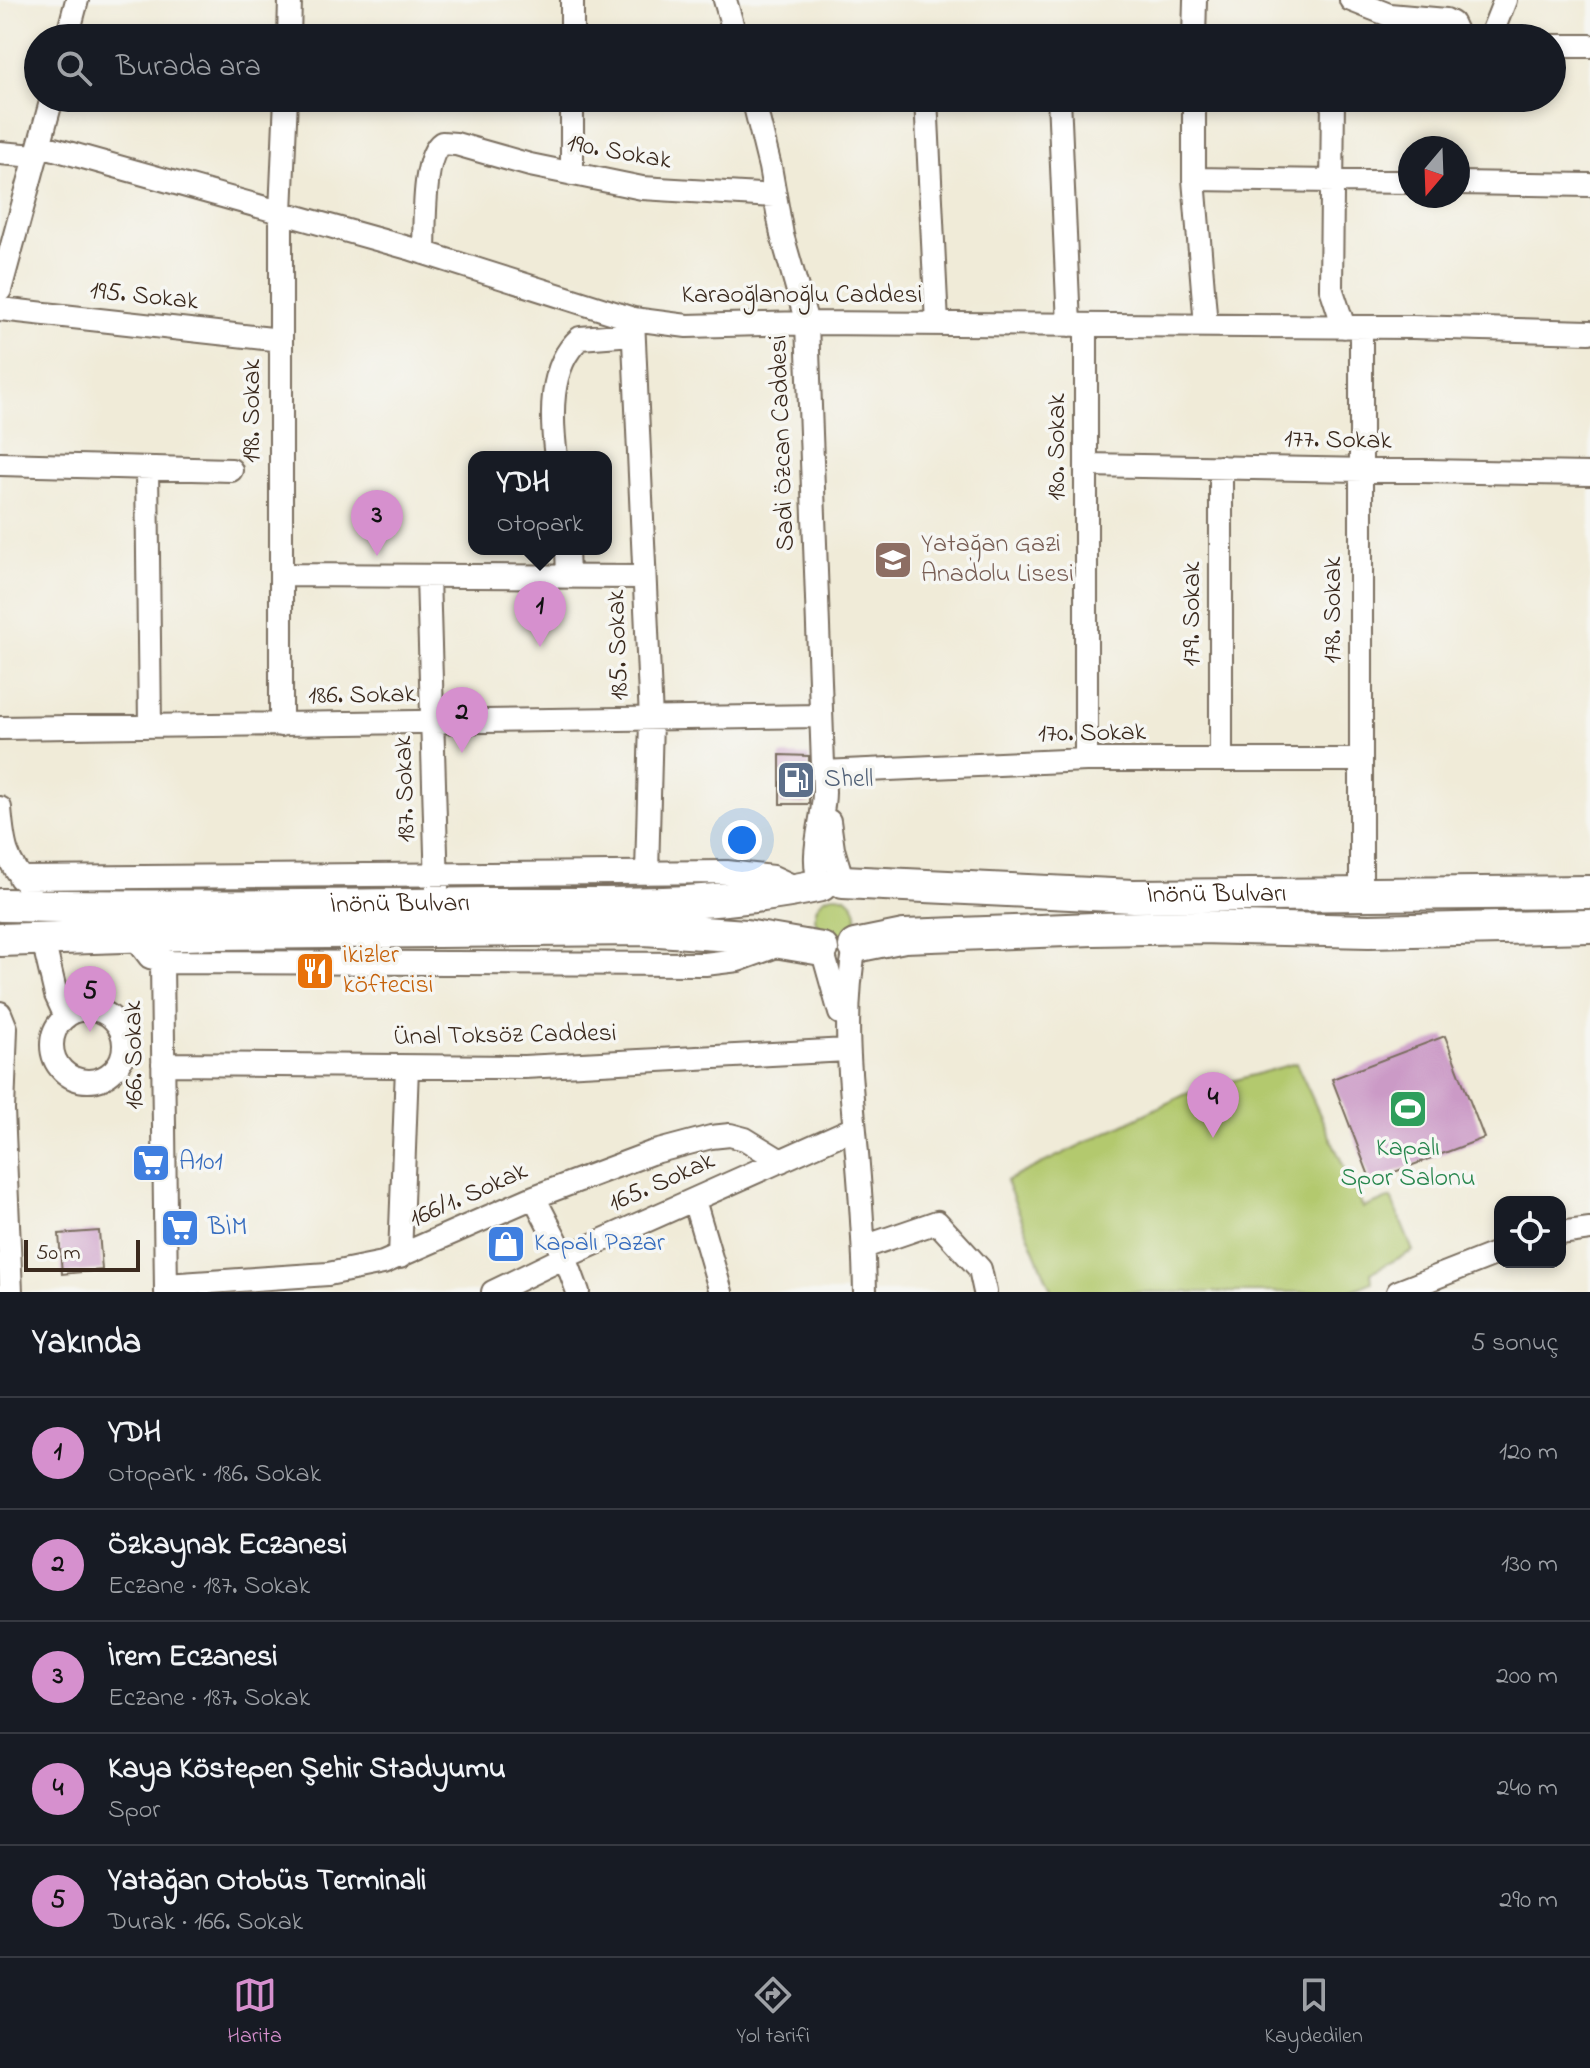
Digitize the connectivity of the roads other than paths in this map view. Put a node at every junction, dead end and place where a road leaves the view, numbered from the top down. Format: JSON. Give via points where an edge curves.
{"nodes":[{"id":1,"x":77,"y":0,"type":"edge"},
{"id":2,"x":290,"y":0,"type":"edge"},
{"id":3,"x":572,"y":0,"type":"edge"},
{"id":4,"x":725,"y":0,"type":"edge"},
{"id":5,"x":1195,"y":0,"type":"edge"},
{"id":6,"x":1351,"y":0,"type":"edge"},
{"id":7,"x":1505,"y":0,"type":"edge"},
{"id":8,"x":71,"y":24,"type":"edge"},
{"id":9,"x":289,"y":24,"type":"edge"},
{"id":10,"x":572,"y":24,"type":"edge"},
{"id":11,"x":732,"y":24,"type":"edge"},
{"id":12,"x":1194,"y":24,"type":"edge"},
{"id":13,"x":1452,"y":24,"type":"edge"},
{"id":14,"x":1496,"y":24,"type":"edge"},
{"id":15,"x":1566,"y":46,"type":"edge"},
{"id":16,"x":1590,"y":46,"type":"edge"},
{"id":17,"x":48,"y":112,"type":"edge"},
{"id":18,"x":285,"y":112,"type":"edge"},
{"id":19,"x":572,"y":112,"type":"edge"},
{"id":20,"x":756,"y":112,"type":"edge"},
{"id":21,"x":927,"y":112,"type":"edge"},
{"id":22,"x":1060,"y":112,"type":"edge"},
{"id":23,"x":1194,"y":112,"type":"edge"},
{"id":24,"x":1333,"y":112,"type":"edge"},
{"id":25,"x":38,"y":150,"type":"junction"},
{"id":26,"x":0,"y":153,"type":"edge"},
{"id":27,"x":572,"y":174,"type":"junction"},
{"id":28,"x":1194,"y":179,"type":"junction"},
{"id":29,"x":1333,"y":181,"type":"junction"},
{"id":30,"x":1398,"y":182,"type":"edge"},
{"id":31,"x":1470,"y":183,"type":"edge"},
{"id":32,"x":1590,"y":185,"type":"edge"},
{"id":33,"x":775,"y":196,"type":"junction"},
{"id":34,"x":281,"y":212,"type":"junction"},
{"id":35,"x":424,"y":253,"type":"junction"},
{"id":36,"x":0,"y":290,"type":"edge"},
{"id":37,"x":0,"y":309,"type":"edge"},
{"id":38,"x":807,"y":323,"type":"junction"},
{"id":39,"x":937,"y":324,"type":"junction"},
{"id":40,"x":1078,"y":325,"type":"junction"},
{"id":41,"x":633,"y":326,"type":"junction"},
{"id":42,"x":1206,"y":326,"type":"junction"},
{"id":43,"x":1353,"y":327,"type":"junction"},
{"id":44,"x":1590,"y":332,"type":"edge"},
{"id":45,"x":281,"y":340,"type":"junction"},
{"id":46,"x":556,"y":451,"type":"edge"},
{"id":47,"x":0,"y":464,"type":"edge"},
{"id":48,"x":1086,"y":465,"type":"junction"},
{"id":49,"x":1221,"y":467,"type":"junction"},
{"id":50,"x":147,"y":468,"type":"junction"},
{"id":51,"x":1363,"y":469,"type":"junction"},
{"id":52,"x":231,"y":470,"type":"dead end"},
{"id":53,"x":1590,"y":474,"type":"edge"},
{"id":54,"x":567,"y":555,"type":"edge"},
{"id":55,"x":282,"y":575,"type":"junction"},
{"id":56,"x":428,"y":576,"type":"junction"},
{"id":57,"x":568,"y":576,"type":"junction"},
{"id":58,"x":644,"y":577,"type":"junction"},
{"id":59,"x":821,"y":716,"type":"junction"},
{"id":60,"x":651,"y":720,"type":"junction"},
{"id":61,"x":432,"y":723,"type":"junction"},
{"id":62,"x":281,"y":725,"type":"junction"},
{"id":63,"x":150,"y":726,"type":"junction"},
{"id":64,"x":0,"y":728,"type":"edge"},
{"id":65,"x":1086,"y":760,"type":"junction"},
{"id":66,"x":1221,"y":760,"type":"junction"},
{"id":67,"x":1361,"y":760,"type":"junction"},
{"id":68,"x":824,"y":782,"type":"junction"},
{"id":69,"x":0,"y":808,"type":"edge"},
{"id":70,"x":2,"y":851,"type":"edge"},
{"id":71,"x":647,"y":873,"type":"junction"},
{"id":72,"x":20,"y":878,"type":"junction"},
{"id":73,"x":821,"y":885,"type":"junction"},
{"id":74,"x":437,"y":890,"type":"junction"},
{"id":75,"x":1590,"y":892,"type":"edge"},
{"id":76,"x":1361,"y":894,"type":"junction"},
{"id":77,"x":0,"y":905,"type":"edge"},
{"id":78,"x":56,"y":906,"type":"junction"},
{"id":79,"x":1590,"y":926,"type":"edge"},
{"id":80,"x":134,"y":936,"type":"junction"},
{"id":81,"x":0,"y":940,"type":"edge"},
{"id":82,"x":43,"y":940,"type":"junction"},
{"id":83,"x":787,"y":942,"type":"junction"},
{"id":84,"x":855,"y":946,"type":"junction"},
{"id":85,"x":822,"y":949,"type":"junction"},
{"id":86,"x":162,"y":962,"type":"junction"},
{"id":87,"x":0,"y":1013,"type":"edge"},
{"id":88,"x":66,"y":1017,"type":"dead end"},
{"id":89,"x":847,"y":1050,"type":"junction"},
{"id":90,"x":163,"y":1064,"type":"junction"},
{"id":91,"x":407,"y":1067,"type":"junction"},
{"id":92,"x":854,"y":1128,"type":"junction"},
{"id":93,"x":781,"y":1161,"type":"junction"},
{"id":94,"x":3,"y":1163,"type":"edge"},
{"id":95,"x":534,"y":1197,"type":"junction"},
{"id":96,"x":694,"y":1200,"type":"junction"},
{"id":97,"x":1590,"y":1229,"type":"edge"},
{"id":98,"x":1566,"y":1232,"type":"edge"},
{"id":99,"x":864,"y":1247,"type":"junction"},
{"id":100,"x":1494,"y":1254,"type":"edge"},
{"id":101,"x":400,"y":1257,"type":"junction"},
{"id":102,"x":565,"y":1257,"type":"junction"},
{"id":103,"x":166,"y":1288,"type":"edge"},
{"id":104,"x":11,"y":1292,"type":"edge"},
{"id":105,"x":493,"y":1292,"type":"edge"},
{"id":106,"x":578,"y":1292,"type":"edge"},
{"id":107,"x":721,"y":1292,"type":"edge"},
{"id":108,"x":865,"y":1292,"type":"edge"},
{"id":109,"x":985,"y":1292,"type":"edge"},
{"id":110,"x":1398,"y":1292,"type":"edge"}],
"edges":[{"from":1,"to":8,"type":"street"},
{"from":2,"to":9,"type":"street"},
{"from":3,"to":10,"type":"street"},
{"from":4,"to":11,"type":"street"},
{"from":5,"to":12,"type":"street"},
{"from":6,"to":13,"type":"street","via":[[1389,15]]},
{"from":7,"to":14,"type":"street"},
{"from":15,"to":16,"type":"street"},
{"from":17,"to":25,"type":"street"},
{"from":18,"to":34,"type":"street","name":"198. Sokak"},
{"from":19,"to":27,"type":"street"},
{"from":20,"to":33,"type":"street","name":"Sadi Özcan Caddesi"},
{"from":21,"to":39,"type":"street"},
{"from":22,"to":40,"type":"street","name":"180. Sokak"},
{"from":23,"to":28,"type":"street"},
{"from":24,"to":29,"type":"street","name":"178. Sokak"},
{"from":25,"to":26,"type":"street","name":"Karaoğlanoğlu Caddesi"},
{"from":25,"to":34,"type":"street","name":"Karaoğlanoğlu Caddesi"},
{"from":25,"to":36,"type":"street"},
{"from":27,"to":33,"type":"street","name":"190. Sokak","via":[[642,188]]},
{"from":27,"to":35,"type":"street","name":"190. Sokak","via":[[456,144],[438,145],[431,158]]},
{"from":28,"to":29,"type":"street"},
{"from":28,"to":42,"type":"street"},
{"from":29,"to":30,"type":"street"},
{"from":29,"to":43,"type":"street","name":"178. Sokak","via":[[1331,288]]},
{"from":31,"to":32,"type":"street"},
{"from":33,"to":38,"type":"street","name":"Sadi Özcan Caddesi"},
{"from":34,"to":35,"type":"street","name":"Karaoğlanoğlu Caddesi"},
{"from":34,"to":45,"type":"street","name":"198. Sokak"},
{"from":35,"to":41,"type":"street","name":"Karaoğlanoğlu Caddesi"},
{"from":37,"to":45,"type":"street","name":"195. Sokak"},
{"from":38,"to":39,"type":"street","name":"Karaoğlanoğlu Caddesi"},
{"from":38,"to":41,"type":"street","name":"Karaoğlanoğlu Caddesi"},
{"from":38,"to":59,"type":"street","name":"Sadi Özcan Caddesi"},
{"from":39,"to":40,"type":"street","name":"Karaoğlanoğlu Caddesi"},
{"from":40,"to":42,"type":"street","name":"Karaoğlanoğlu Caddesi"},
{"from":40,"to":48,"type":"street","name":"180. Sokak"},
{"from":41,"to":46,"type":"street","via":[[580,338],[564,355],[556,382]]},
{"from":41,"to":58,"type":"street","name":"185. Sokak"},
{"from":42,"to":43,"type":"street","name":"Karaoğlanoğlu Caddesi"},
{"from":43,"to":44,"type":"street","name":"Karaoğlanoğlu Caddesi"},
{"from":43,"to":51,"type":"street","name":"178. Sokak"},
{"from":45,"to":55,"type":"street","name":"198. Sokak"},
{"from":47,"to":50,"type":"street"},
{"from":48,"to":49,"type":"street","name":"177. Sokak"},
{"from":48,"to":65,"type":"street","name":"180. Sokak"},
{"from":49,"to":51,"type":"street","name":"177. Sokak"},
{"from":49,"to":66,"type":"street","name":"179. Sokak"},
{"from":50,"to":52,"type":"street"},
{"from":50,"to":63,"type":"street"},
{"from":51,"to":53,"type":"street","name":"177. Sokak"},
{"from":51,"to":67,"type":"street","name":"178. Sokak"},
{"from":54,"to":57,"type":"street"},
{"from":55,"to":56,"type":"street"},
{"from":55,"to":62,"type":"street","name":"198. Sokak"},
{"from":56,"to":57,"type":"street"},
{"from":56,"to":61,"type":"street","name":"187. Sokak"},
{"from":57,"to":58,"type":"street"},
{"from":58,"to":60,"type":"street","name":"185. Sokak"},
{"from":59,"to":60,"type":"street","name":"186. Sokak"},
{"from":59,"to":68,"type":"street","name":"Sadi Özcan Caddesi"},
{"from":60,"to":61,"type":"street","name":"186. Sokak"},
{"from":60,"to":71,"type":"street","name":"185. Sokak"},
{"from":61,"to":62,"type":"street","name":"186. Sokak"},
{"from":61,"to":74,"type":"street","name":"187. Sokak"},
{"from":62,"to":63,"type":"street","name":"186. Sokak"},
{"from":63,"to":64,"type":"street","name":"186. Sokak"},
{"from":65,"to":66,"type":"street","name":"170. Sokak"},
{"from":65,"to":68,"type":"street","name":"170. Sokak"},
{"from":66,"to":67,"type":"street","name":"170. Sokak"},
{"from":67,"to":76,"type":"street","name":"178. Sokak"},
{"from":68,"to":73,"type":"street","name":"Sadi Özcan Caddesi","via":[[833,849]]},
{"from":69,"to":70,"type":"street"},
{"from":70,"to":72,"type":"street"},
{"from":71,"to":73,"type":"street","name":"İnönü Bulvarı","via":[[760,874]]},
{"from":71,"to":74,"type":"street","name":"İnönü Bulvarı"},
{"from":72,"to":74,"type":"street","name":"İnönü Bulvarı"},
{"from":72,"to":78,"type":"street"},
{"from":73,"to":74,"type":"highway","name":"İnönü Bulvarı","via":[[663,902]]},
{"from":73,"to":76,"type":"highway","name":"İnönü Bulvarı","via":[[1133,896]]},
{"from":73,"to":84,"type":"highway","via":[[861,891],[871,910],[869,931]]},
{"from":73,"to":85,"type":"highway","via":[[805,900],[801,923]]},
{"from":74,"to":78,"type":"highway","name":"İnönü Bulvarı"},
{"from":75,"to":76,"type":"highway","name":"İnönü Bulvarı"},
{"from":77,"to":78,"type":"highway","name":"İnönü Bulvarı"},
{"from":79,"to":84,"type":"highway","name":"İnönü Bulvarı","via":[[1064,930],[904,936]]},
{"from":80,"to":82,"type":"highway","name":"İnönü Bulvarı"},
{"from":80,"to":83,"type":"highway","name":"İnönü Bulvarı","via":[[644,929]]},
{"from":80,"to":86,"type":"street","via":[[145,954]]},
{"from":81,"to":82,"type":"highway","name":"İnönü Bulvarı"},
{"from":82,"to":88,"type":"street"},
{"from":83,"to":85,"type":"highway","name":"İnönü Bulvarı"},
{"from":83,"to":86,"type":"street","via":[[738,960],[705,964]]},
{"from":84,"to":85,"type":"highway"},
{"from":84,"to":89,"type":"street","via":[[847,989]]},
{"from":85,"to":89,"type":"street"},
{"from":86,"to":90,"type":"street","name":"166. Sokak"},
{"from":87,"to":94,"type":"street","via":[[6,1028]]},
{"from":89,"to":91,"type":"street","name":"Ünal Toksöz Caddesi","via":[[604,1064]]},
{"from":89,"to":92,"type":"street"},
{"from":90,"to":91,"type":"street","name":"Ünal Toksöz Caddesi"},
{"from":90,"to":103,"type":"street","name":"166. Sokak"},
{"from":91,"to":101,"type":"street"},
{"from":92,"to":93,"type":"street","name":"165. Sokak"},
{"from":92,"to":99,"type":"street"},
{"from":93,"to":95,"type":"street","name":"166/1. Sokak","via":[[745,1139],[711,1137],[651,1153]]},
{"from":93,"to":96,"type":"street","name":"165. Sokak"},
{"from":94,"to":104,"type":"street"},
{"from":95,"to":101,"type":"street","name":"166/1. Sokak"},
{"from":95,"to":102,"type":"street"},
{"from":96,"to":102,"type":"street","name":"165. Sokak"},
{"from":96,"to":107,"type":"street"},
{"from":97,"to":98,"type":"street"},
{"from":99,"to":108,"type":"street"},
{"from":99,"to":109,"type":"street","via":[[937,1222],[980,1269]]},
{"from":100,"to":110,"type":"street"},
{"from":101,"to":103,"type":"street","name":"166/1. Sokak","via":[[328,1274]]},
{"from":102,"to":105,"type":"street","name":"165. Sokak"},
{"from":102,"to":106,"type":"street"}]}
